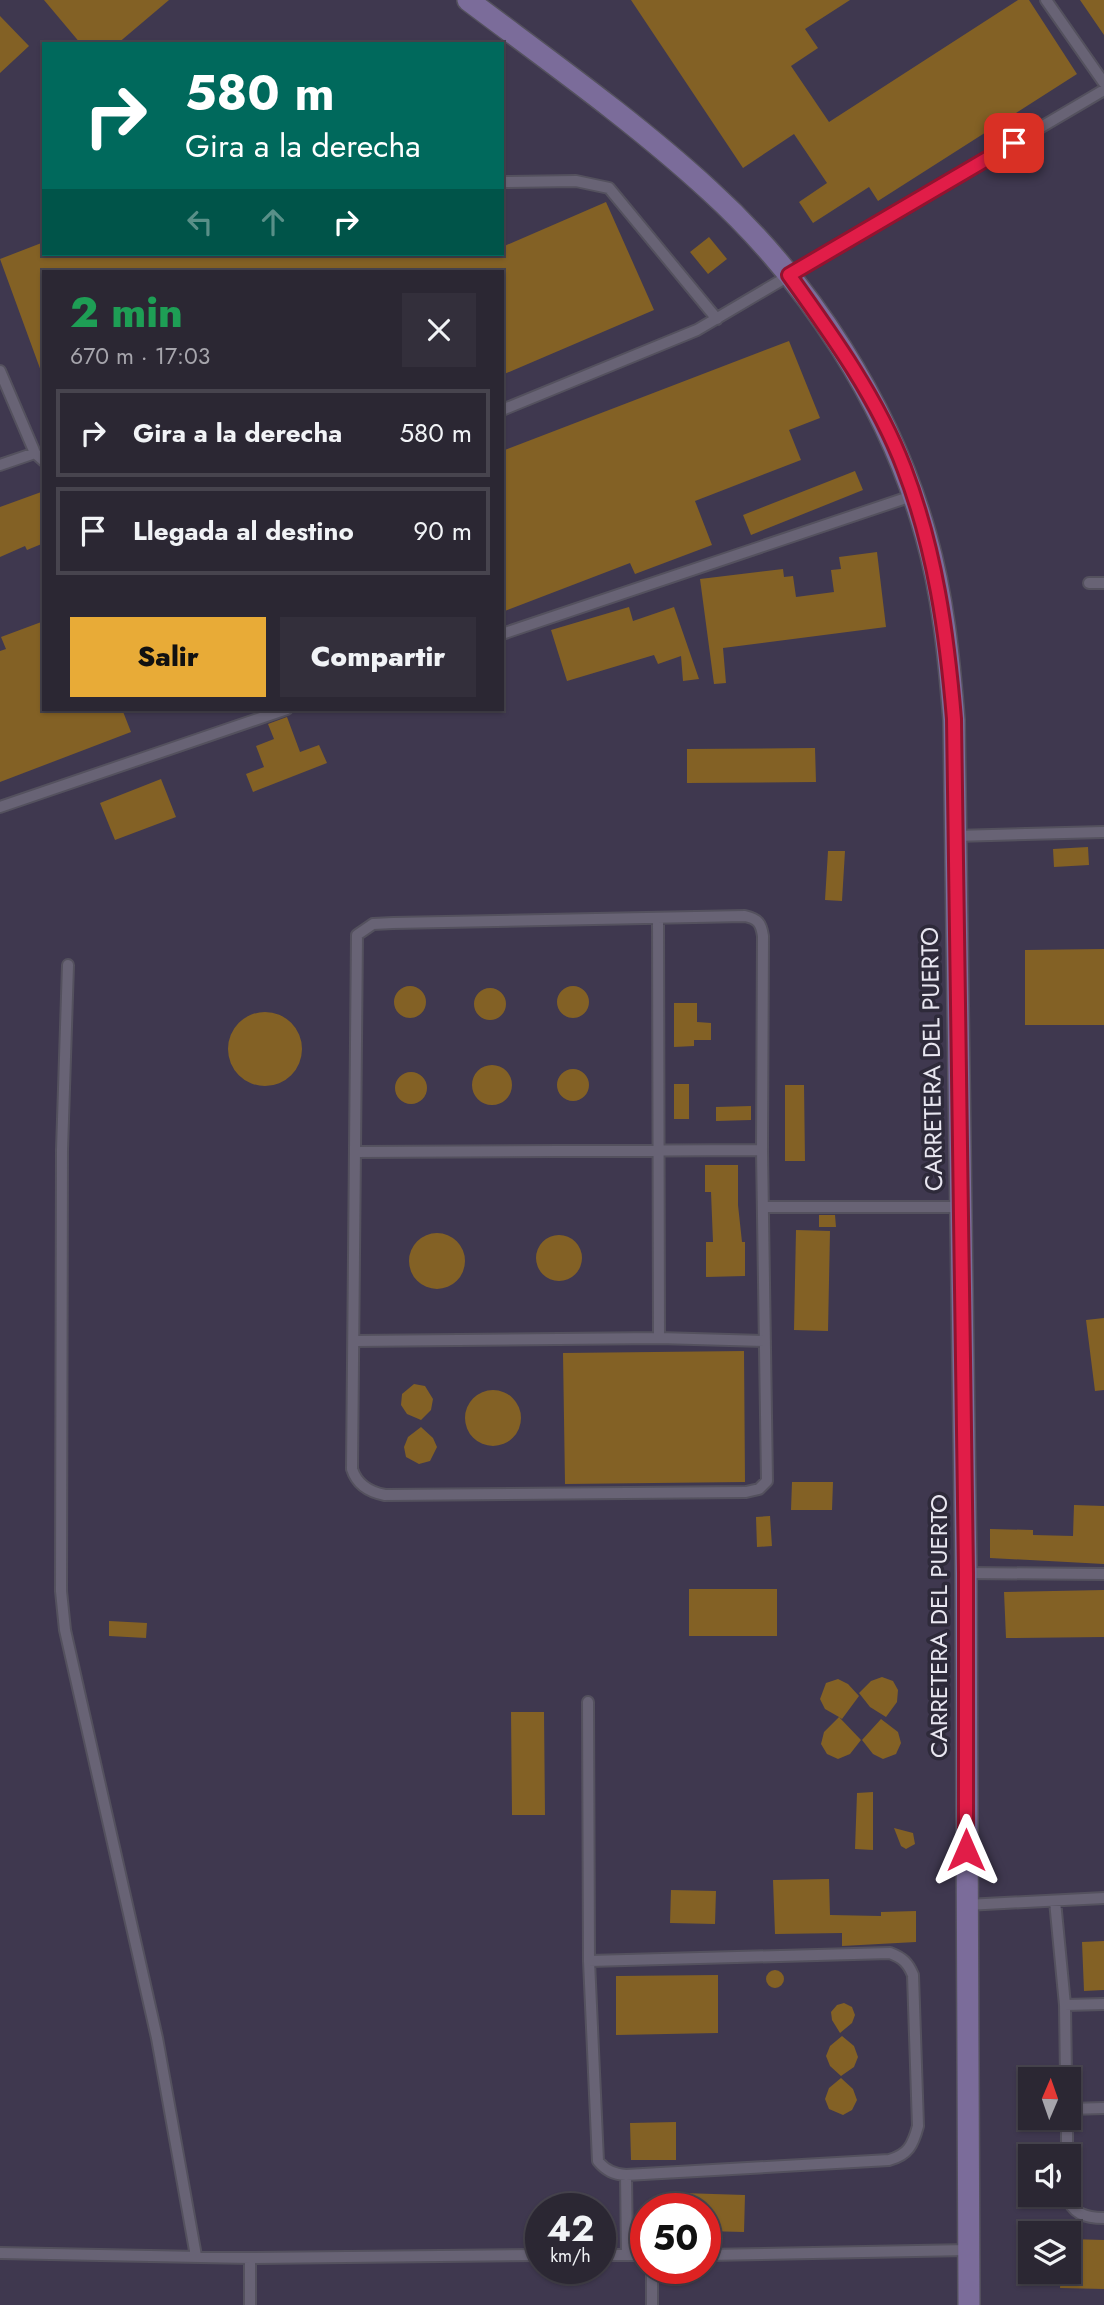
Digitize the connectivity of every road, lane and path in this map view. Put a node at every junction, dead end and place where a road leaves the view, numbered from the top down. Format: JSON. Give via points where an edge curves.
{"nodes":[{"id":1,"x":468,"y":0,"type":"edge"},
{"id":2,"x":1046,"y":0,"type":"edge"},
{"id":3,"x":1104,"y":83,"type":"edge"},
{"id":4,"x":1104,"y":90,"type":"edge"},
{"id":5,"x":504,"y":182,"type":"edge"},
{"id":6,"x":789,"y":275,"type":"junction"},
{"id":7,"x":717,"y":319,"type":"junction"},
{"id":8,"x":0,"y":371,"type":"edge"},
{"id":9,"x":504,"y":409,"type":"edge"},
{"id":10,"x":35,"y":453,"type":"junction"},
{"id":11,"x":42,"y":459,"type":"edge"},
{"id":12,"x":0,"y":465,"type":"edge"},
{"id":13,"x":912,"y":496,"type":"junction"},
{"id":14,"x":1089,"y":583,"type":"dead end"},
{"id":15,"x":1104,"y":583,"type":"edge"},
{"id":16,"x":504,"y":633,"type":"edge"},
{"id":17,"x":282,"y":711,"type":"edge"},
{"id":18,"x":0,"y":807,"type":"edge"},
{"id":19,"x":1104,"y":832,"type":"edge"},
{"id":20,"x":955,"y":836,"type":"junction"},
{"id":21,"x":658,"y":919,"type":"junction"},
{"id":22,"x":68,"y":965,"type":"dead end"},
{"id":23,"x":762,"y":1150,"type":"junction"},
{"id":24,"x":659,"y":1151,"type":"junction"},
{"id":25,"x":355,"y":1152,"type":"junction"},
{"id":26,"x":764,"y":1207,"type":"junction"},
{"id":27,"x":960,"y":1207,"type":"junction"},
{"id":28,"x":659,"y":1338,"type":"junction"},
{"id":29,"x":355,"y":1341,"type":"junction"},
{"id":30,"x":765,"y":1341,"type":"junction"},
{"id":31,"x":966,"y":1573,"type":"junction"},
{"id":32,"x":1104,"y":1573,"type":"edge"},
{"id":33,"x":588,"y":1702,"type":"dead end"},
{"id":34,"x":1104,"y":1898,"type":"edge"},
{"id":35,"x":1055,"y":1900,"type":"junction"},
{"id":36,"x":966,"y":1905,"type":"junction"},
{"id":37,"x":589,"y":1961,"type":"junction"},
{"id":38,"x":1104,"y":2004,"type":"edge"},
{"id":39,"x":1065,"y":2005,"type":"junction"},
{"id":40,"x":1066,"y":2067,"type":"edge"},
{"id":41,"x":1104,"y":2108,"type":"edge"},
{"id":42,"x":1082,"y":2109,"type":"edge"},
{"id":43,"x":626,"y":2175,"type":"junction"},
{"id":44,"x":1072,"y":2207,"type":"edge"},
{"id":45,"x":1104,"y":2218,"type":"edge"},
{"id":46,"x":968,"y":2250,"type":"junction"},
{"id":47,"x":0,"y":2253,"type":"edge"},
{"id":48,"x":616,"y":2255,"type":"edge"},
{"id":49,"x":627,"y":2255,"type":"joint"},
{"id":50,"x":721,"y":2255,"type":"edge"},
{"id":51,"x":196,"y":2256,"type":"junction"},
{"id":52,"x":525,"y":2256,"type":"edge"},
{"id":53,"x":250,"y":2258,"type":"junction"},
{"id":54,"x":652,"y":2284,"type":"edge"},
{"id":55,"x":250,"y":2305,"type":"edge"},
{"id":56,"x":652,"y":2305,"type":"edge"},
{"id":57,"x":969,"y":2305,"type":"edge"}],
"edges":[{"from":1,"to":6,"type":"main road","name":"CARRETERA DEL PUERTO","via":[[649,137],[710,191]]},
{"from":2,"to":3,"type":"lane"},
{"from":4,"to":6,"type":"lane"},
{"from":5,"to":7,"type":"lane","via":[[576,181],[609,188]]},
{"from":6,"to":7,"type":"lane"},
{"from":6,"to":13,"type":"main road","name":"CARRETERA DEL PUERTO","via":[[868,398],[903,467]]},
{"from":7,"to":9,"type":"lane"},
{"from":8,"to":10,"type":"lane"},
{"from":10,"to":11,"type":"lane"},
{"from":10,"to":12,"type":"lane"},
{"from":13,"to":16,"type":"lane"},
{"from":13,"to":20,"type":"main road","name":"CARRETERA DEL PUERTO","via":[[926,536],[949,654]]},
{"from":14,"to":15,"type":"lane"},
{"from":17,"to":18,"type":"lane"},
{"from":19,"to":20,"type":"lane"},
{"from":20,"to":27,"type":"main road","name":"CARRETERA DEL PUERTO"},
{"from":21,"to":23,"type":"lane","via":[[745,916],[761,925]]},
{"from":21,"to":24,"type":"lane"},
{"from":21,"to":25,"type":"lane","via":[[373,924],[357,935]]},
{"from":22,"to":51,"type":"lane","via":[[62,1177],[61,1591],[65,1630],[157,2038]]},
{"from":23,"to":24,"type":"lane"},
{"from":23,"to":26,"type":"lane"},
{"from":24,"to":25,"type":"lane"},
{"from":24,"to":28,"type":"lane"},
{"from":25,"to":29,"type":"lane"},
{"from":26,"to":27,"type":"lane"},
{"from":26,"to":30,"type":"lane"},
{"from":27,"to":31,"type":"main road","name":"CARRETERA DEL PUERTO"},
{"from":28,"to":29,"type":"lane"},
{"from":28,"to":30,"type":"lane"},
{"from":29,"to":30,"type":"lane","via":[[352,1469],[356,1480],[371,1492],[385,1495],[759,1489],[767,1481]]},
{"from":31,"to":32,"type":"lane"},
{"from":31,"to":36,"type":"main road","name":"CARRETERA DEL PUERTO"},
{"from":33,"to":37,"type":"lane"},
{"from":34,"to":35,"type":"lane"},
{"from":35,"to":36,"type":"lane"},
{"from":35,"to":39,"type":"lane"},
{"from":36,"to":46,"type":"main road","name":"CARRETERA DEL PUERTO"},
{"from":37,"to":43,"type":"lane","via":[[598,2161],[614,2174]]},
{"from":37,"to":43,"type":"lane","via":[[890,1954],[909,1965],[913,1975],[918,2126],[904,2156]]},
{"from":38,"to":39,"type":"lane"},
{"from":39,"to":40,"type":"lane"},
{"from":41,"to":42,"type":"lane"},
{"from":43,"to":49,"type":"lane"},
{"from":44,"to":45,"type":"lane","via":[[1081,2215]]},
{"from":46,"to":50,"type":"lane"},
{"from":46,"to":57,"type":"main road","name":"CARRETERA DEL PUERTO"},
{"from":47,"to":51,"type":"lane"},
{"from":48,"to":49,"type":"lane"},
{"from":51,"to":53,"type":"lane"},
{"from":52,"to":53,"type":"lane"},
{"from":53,"to":55,"type":"lane"},
{"from":54,"to":56,"type":"lane"}]}
